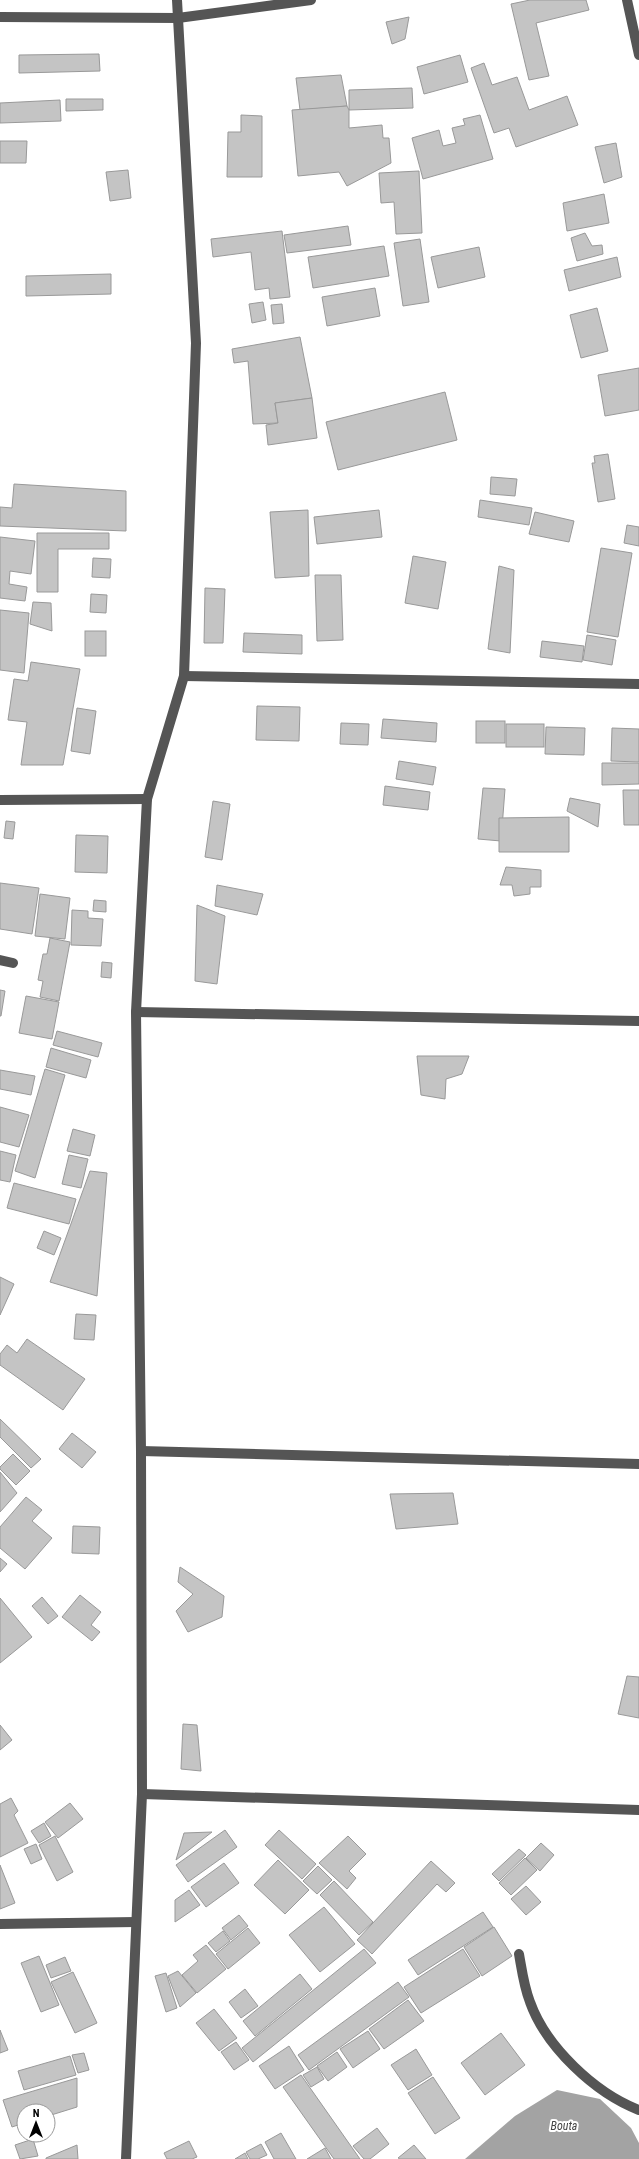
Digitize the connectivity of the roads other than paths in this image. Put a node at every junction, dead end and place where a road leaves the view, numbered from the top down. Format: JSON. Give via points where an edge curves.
{"nodes":[{"id":1,"x":177,"y":0,"type":"edge"},
{"id":2,"x":311,"y":0,"type":"edge"},
{"id":3,"x":627,"y":0,"type":"edge"},
{"id":4,"x":0,"y":17,"type":"edge"},
{"id":5,"x":178,"y":18,"type":"junction"},
{"id":6,"x":639,"y":55,"type":"edge"},
{"id":7,"x":184,"y":676,"type":"junction"},
{"id":8,"x":639,"y":684,"type":"edge"},
{"id":9,"x":147,"y":799,"type":"junction"},
{"id":10,"x":0,"y":800,"type":"edge"},
{"id":11,"x":0,"y":960,"type":"edge"},
{"id":12,"x":13,"y":963,"type":"dead end"},
{"id":13,"x":136,"y":1012,"type":"junction"},
{"id":14,"x":639,"y":1021,"type":"edge"},
{"id":15,"x":141,"y":1451,"type":"junction"},
{"id":16,"x":639,"y":1464,"type":"edge"},
{"id":17,"x":142,"y":1794,"type":"junction"},
{"id":18,"x":639,"y":1810,"type":"edge"},
{"id":19,"x":136,"y":1922,"type":"junction"},
{"id":20,"x":0,"y":1924,"type":"edge"},
{"id":21,"x":520,"y":1954,"type":"dead end"},
{"id":22,"x":639,"y":2110,"type":"edge"},
{"id":23,"x":126,"y":2159,"type":"edge"}],
"edges":[{"from":1,"to":5,"type":"street"},
{"from":2,"to":5,"type":"street"},
{"from":3,"to":6,"type":"street"},
{"from":4,"to":5,"type":"street"},
{"from":5,"to":7,"type":"street","via":[[196,343]]},
{"from":7,"to":8,"type":"street"},
{"from":7,"to":9,"type":"street"},
{"from":9,"to":10,"type":"street"},
{"from":9,"to":13,"type":"street"},
{"from":11,"to":12,"type":"street"},
{"from":13,"to":14,"type":"street"},
{"from":13,"to":15,"type":"street"},
{"from":15,"to":16,"type":"street"},
{"from":15,"to":17,"type":"street"},
{"from":17,"to":18,"type":"street"},
{"from":17,"to":19,"type":"street"},
{"from":19,"to":20,"type":"street"},
{"from":19,"to":23,"type":"street"},
{"from":21,"to":22,"type":"street","via":[[523,1979],[530,2003],[541,2026],[556,2046],[591,2082],[610,2096]]}]}
